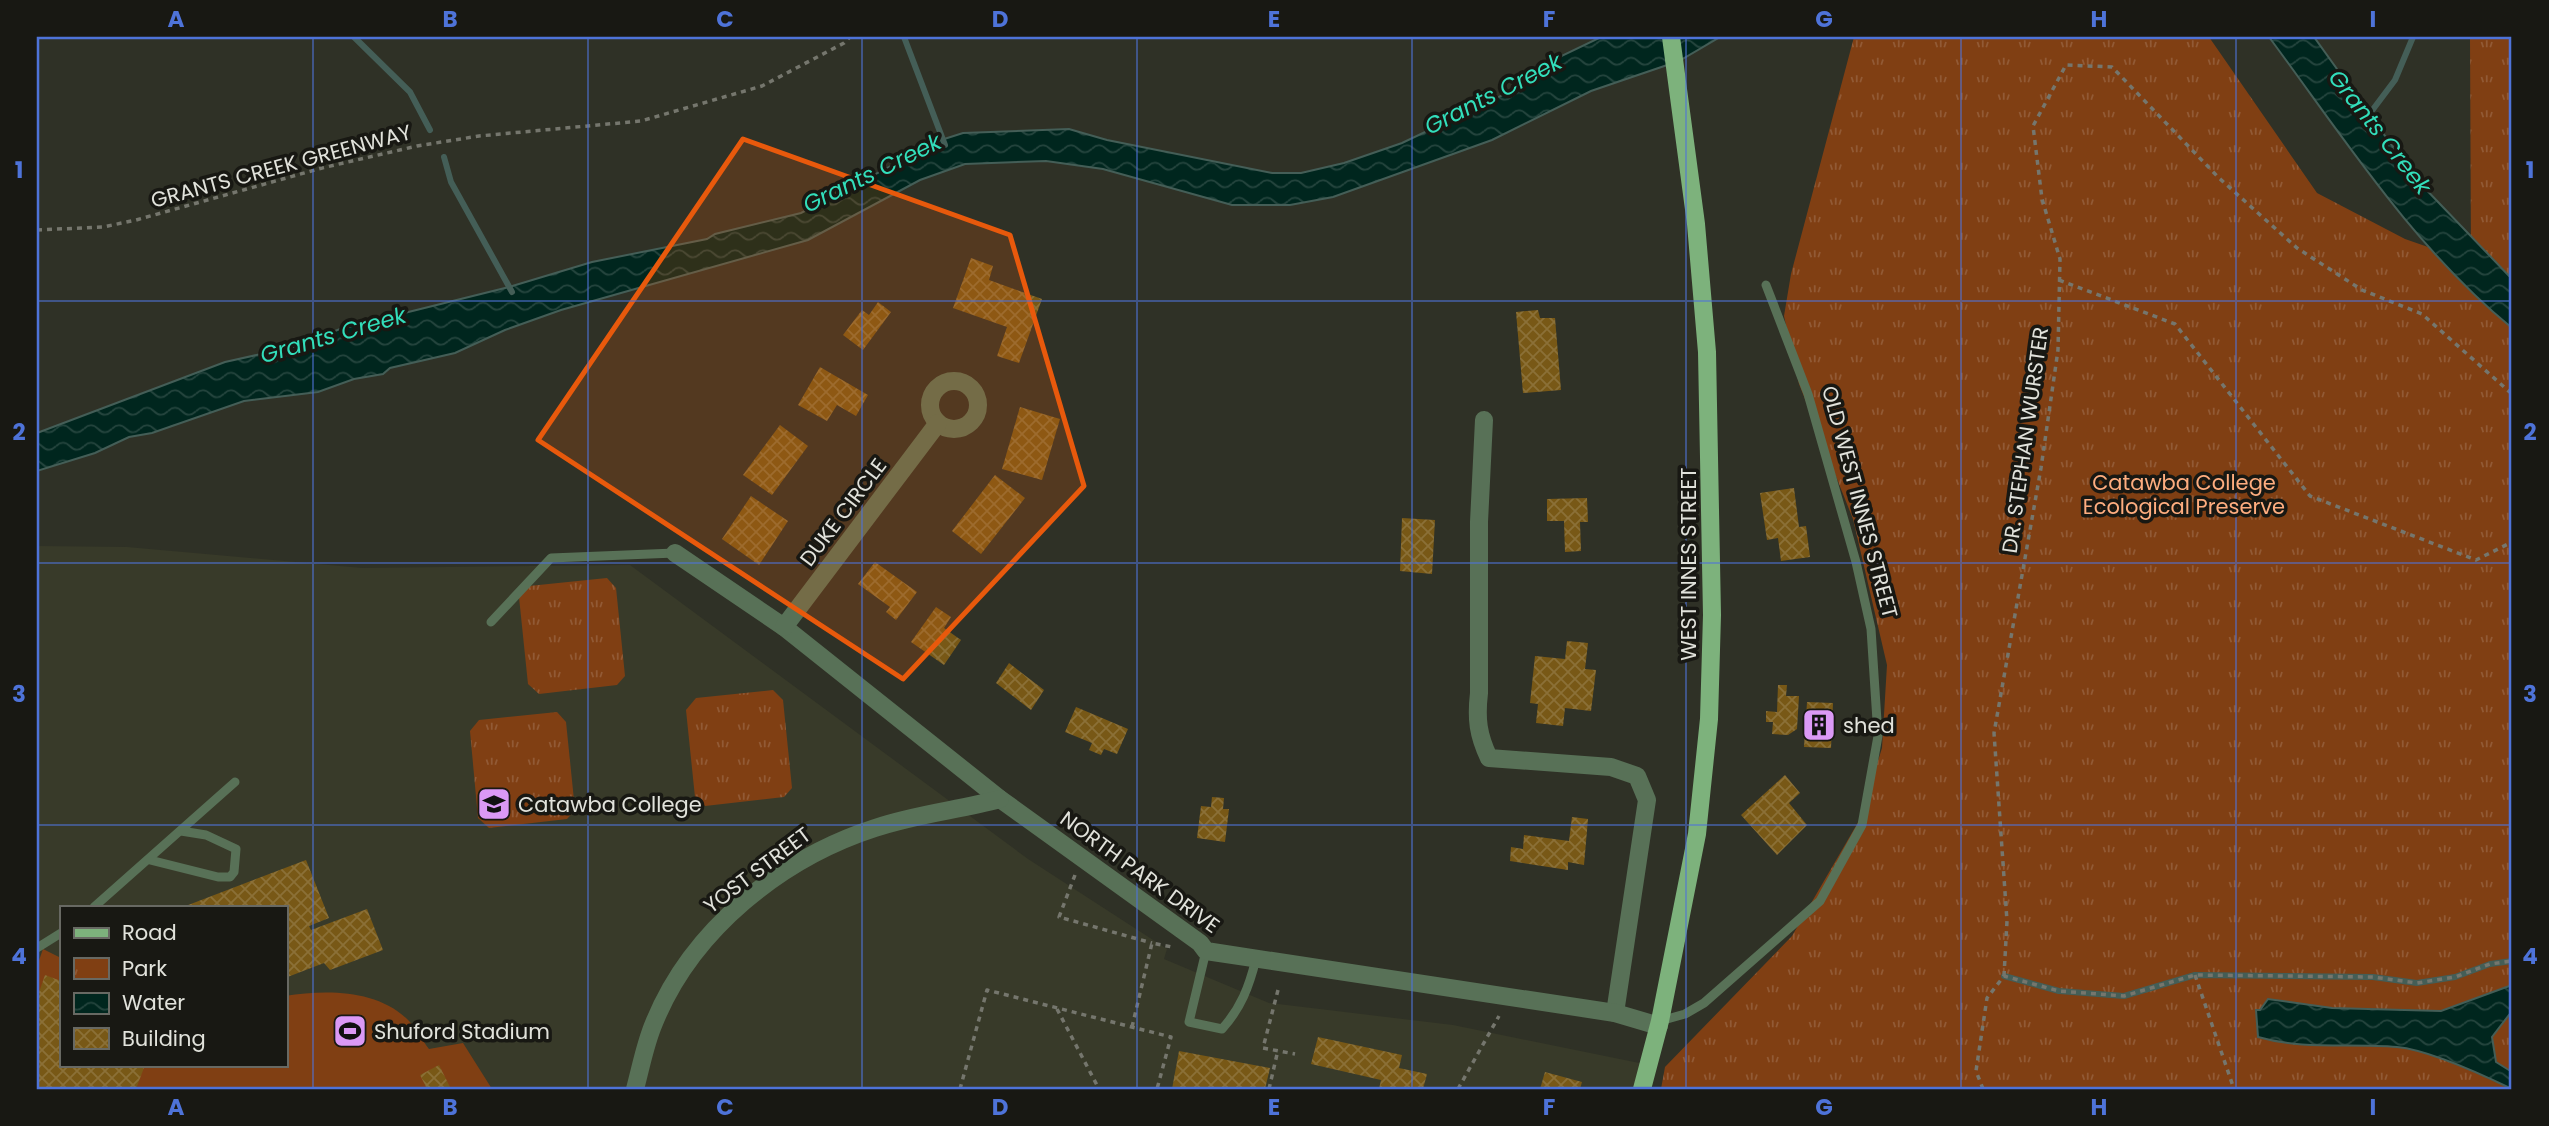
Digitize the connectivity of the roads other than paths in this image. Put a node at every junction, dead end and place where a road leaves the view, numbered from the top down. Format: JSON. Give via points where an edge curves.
{"nodes":[{"id":1,"x":1671,"y":37,"type":"edge"},
{"id":2,"x":1766,"y":285,"type":"dead end"},
{"id":3,"x":1483,"y":420,"type":"dead end"},
{"id":4,"x":938,"y":423,"type":"dead end"},
{"id":5,"x":675,"y":553,"type":"joint"},
{"id":6,"x":491,"y":622,"type":"dead end"},
{"id":7,"x":784,"y":627,"type":"junction"},
{"id":8,"x":235,"y":782,"type":"dead end"},
{"id":9,"x":1000,"y":799,"type":"junction"},
{"id":10,"x":181,"y":831,"type":"junction"},
{"id":11,"x":150,"y":860,"type":"junction"},
{"id":12,"x":95,"y":906,"type":"edge"},
{"id":13,"x":60,"y":934,"type":"edge"},
{"id":14,"x":37,"y":948,"type":"edge"},
{"id":15,"x":1206,"y":951,"type":"junction"},
{"id":16,"x":1256,"y":960,"type":"junction"},
{"id":17,"x":1615,"y":1013,"type":"junction"},
{"id":18,"x":1659,"y":1024,"type":"junction"},
{"id":19,"x":1642,"y":1088,"type":"edge"},
{"id":20,"x":635,"y":1089,"type":"edge"}],
"edges":[{"from":1,"to":18,"type":"main road","name":"WEST INNES STREET","via":[[1707,352],[1713,615],[1709,719],[1697,834]]},
{"from":2,"to":18,"type":"lane","name":"OLD WEST INNES STREET","via":[[1808,394],[1856,562],[1871,629],[1878,736],[1862,825],[1820,901],[1704,1003]]},
{"from":3,"to":17,"type":"street","via":[[1479,737],[1489,758],[1611,767],[1637,776],[1647,800]]},
{"from":4,"to":7,"type":"street","name":"DUKE CIRCLE"},
{"from":5,"to":6,"type":"lane","via":[[551,558]]},
{"from":5,"to":7,"type":"street","name":"NORTH PARK DRIVE"},
{"from":7,"to":9,"type":"street","name":"NORTH PARK DRIVE"},
{"from":8,"to":10,"type":"lane"},
{"from":9,"to":15,"type":"street","name":"NORTH PARK DRIVE"},
{"from":9,"to":20,"type":"street","name":"YOST STREET","via":[[921,815],[829,844],[727,915],[696,949],[671,989],[654,1023]]},
{"from":10,"to":11,"type":"lane"},
{"from":10,"to":11,"type":"lane","via":[[206,835],[236,849],[230,877]]},
{"from":11,"to":12,"type":"lane"},
{"from":13,"to":14,"type":"lane"},
{"from":15,"to":16,"type":"street","name":"NORTH PARK DRIVE"},
{"from":15,"to":16,"type":"lane","via":[[1189,1022],[1222,1029],[1236,1013]]},
{"from":16,"to":17,"type":"street","name":"NORTH PARK DRIVE"},
{"from":17,"to":18,"type":"street","name":"NORTH PARK DRIVE"},
{"from":18,"to":19,"type":"main road","name":"WEST INNES STREET"}]}
